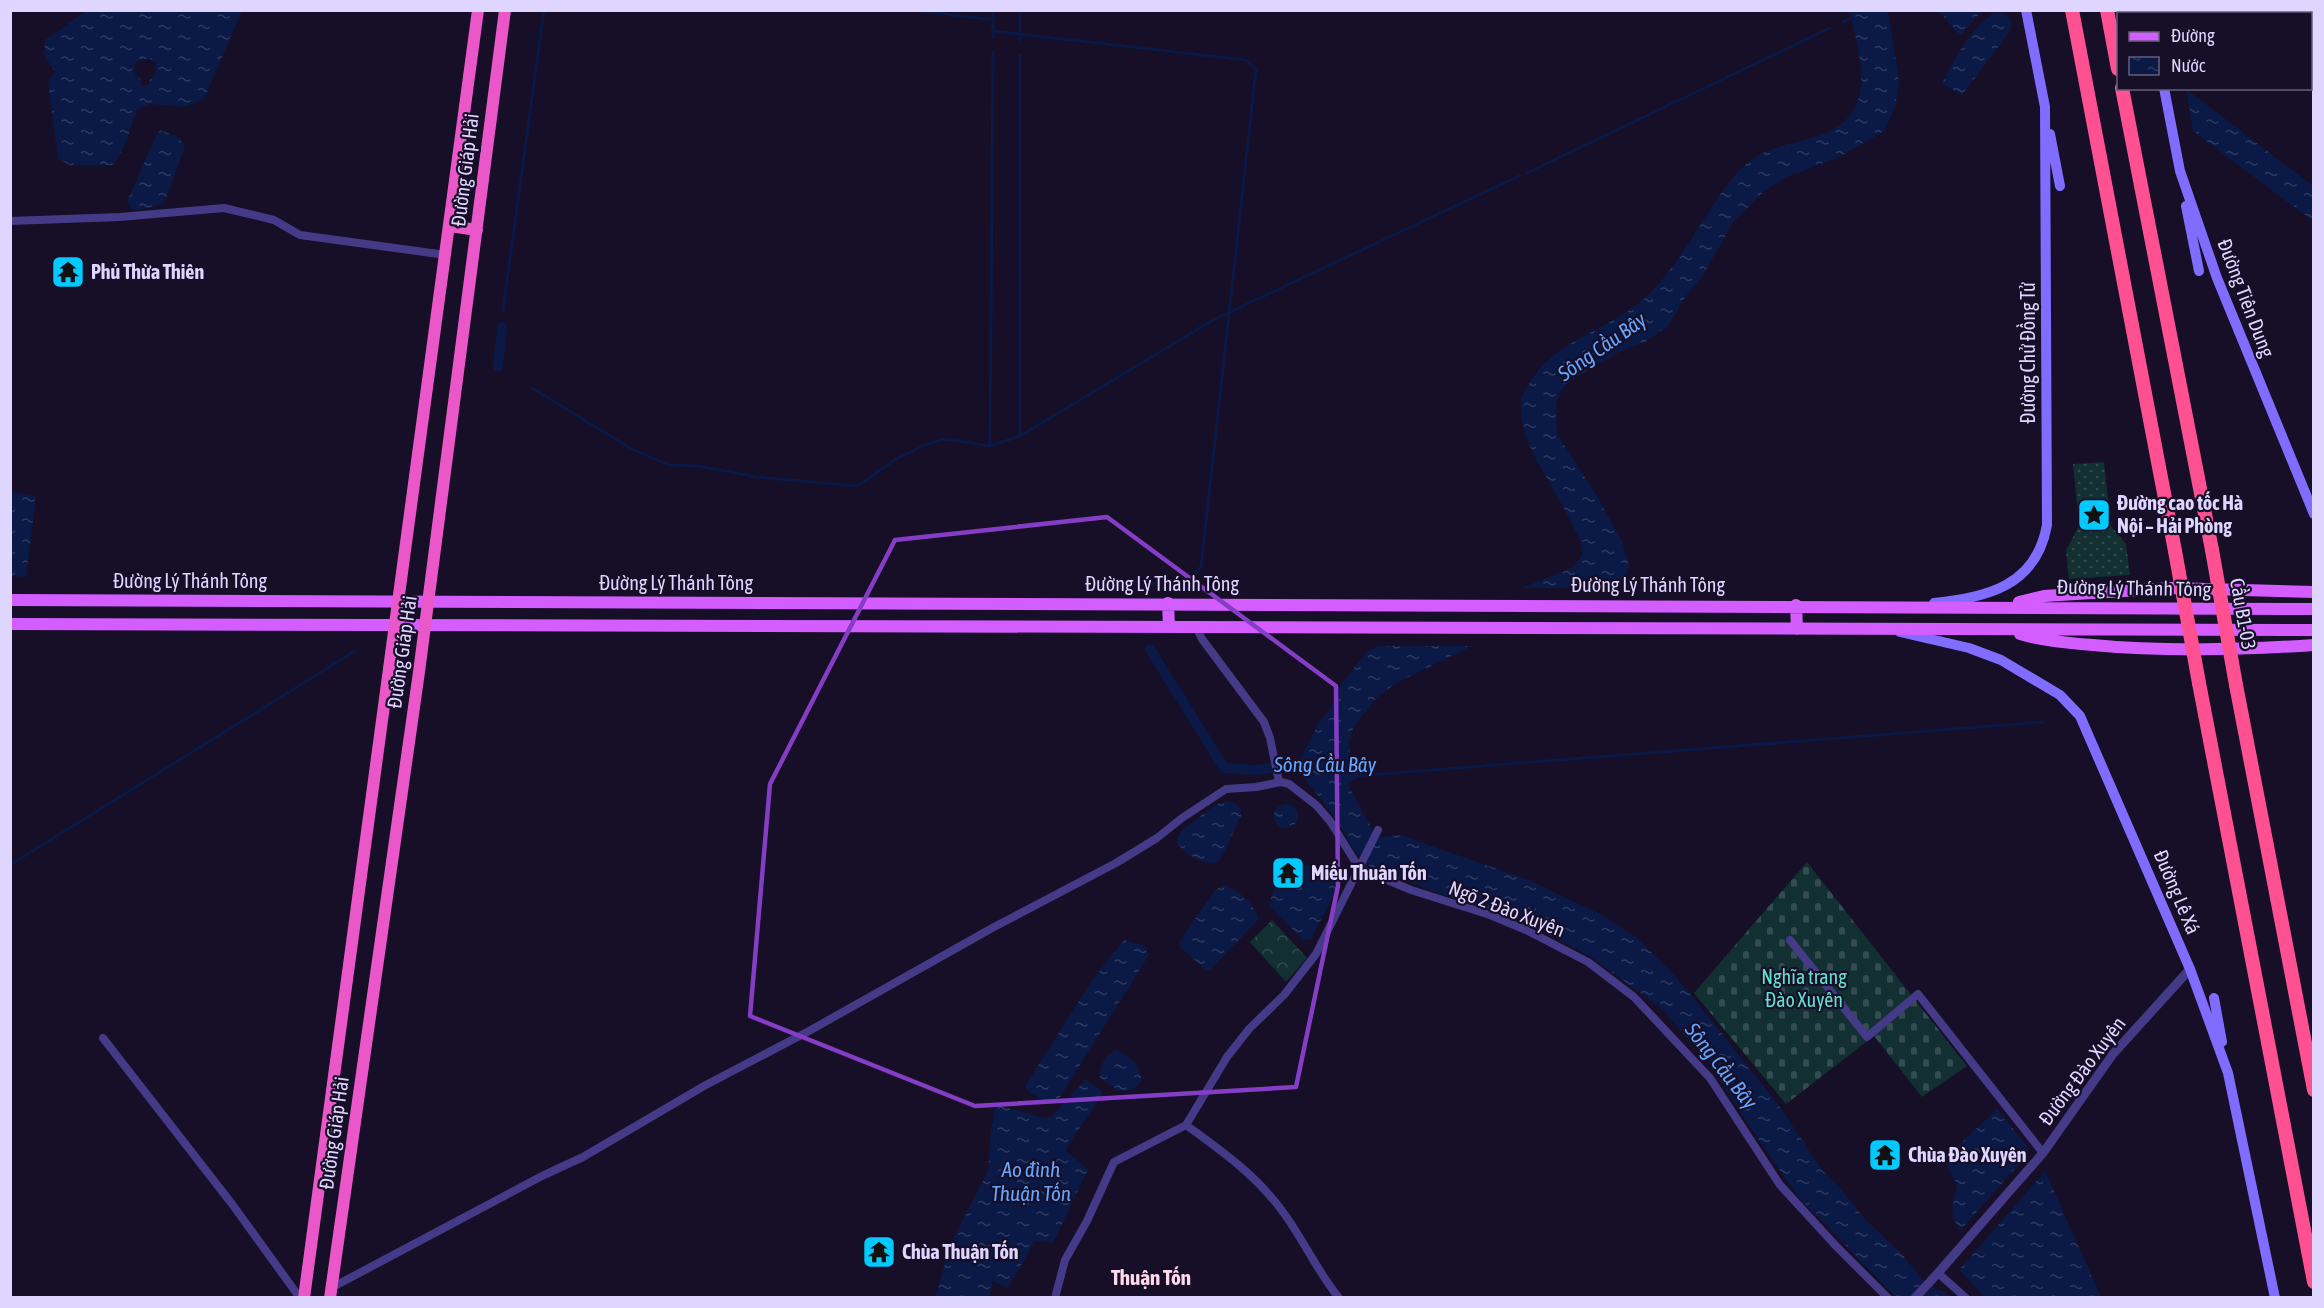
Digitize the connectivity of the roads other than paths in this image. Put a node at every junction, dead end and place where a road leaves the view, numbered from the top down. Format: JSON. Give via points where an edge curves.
{"nodes":[{"id":1,"x":478,"y":10,"type":"edge"},
{"id":2,"x":505,"y":10,"type":"edge"},
{"id":3,"x":2026,"y":10,"type":"edge"},
{"id":4,"x":2072,"y":10,"type":"edge"},
{"id":5,"x":2107,"y":10,"type":"edge"},
{"id":6,"x":2117,"y":64,"type":"edge"},
{"id":7,"x":2122,"y":90,"type":"edge"},
{"id":8,"x":2164,"y":90,"type":"edge"},
{"id":9,"x":2045,"y":107,"type":"junction"},
{"id":10,"x":2180,"y":171,"type":"junction"},
{"id":11,"x":2060,"y":186,"type":"dead end"},
{"id":12,"x":10,"y":220,"type":"edge"},
{"id":13,"x":450,"y":226,"type":"junction"},
{"id":14,"x":477,"y":230,"type":"junction"},
{"id":15,"x":446,"y":255,"type":"junction"},
{"id":16,"x":2199,"y":271,"type":"dead end"},
{"id":17,"x":2313,"y":514,"type":"edge"},
{"id":18,"x":2313,"y":592,"type":"edge"},
{"id":19,"x":10,"y":600,"type":"edge"},
{"id":20,"x":398,"y":601,"type":"junction"},
{"id":21,"x":428,"y":601,"type":"junction"},
{"id":22,"x":1168,"y":603,"type":"junction"},
{"id":23,"x":1796,"y":605,"type":"junction"},
{"id":24,"x":1913,"y":606,"type":"junction"},
{"id":25,"x":2006,"y":606,"type":"junction"},
{"id":26,"x":2313,"y":609,"type":"edge"},
{"id":27,"x":10,"y":624,"type":"edge"},
{"id":28,"x":395,"y":625,"type":"junction"},
{"id":29,"x":424,"y":625,"type":"junction"},
{"id":30,"x":1168,"y":627,"type":"junction"},
{"id":31,"x":1196,"y":627,"type":"junction"},
{"id":32,"x":1797,"y":629,"type":"junction"},
{"id":33,"x":1888,"y":629,"type":"junction"},
{"id":34,"x":2004,"y":630,"type":"junction"},
{"id":35,"x":2313,"y":630,"type":"edge"},
{"id":36,"x":2313,"y":645,"type":"edge"},
{"id":37,"x":1278,"y":778,"type":"junction"},
{"id":38,"x":1378,"y":830,"type":"dead end"},
{"id":39,"x":1361,"y":866,"type":"junction"},
{"id":40,"x":1790,"y":940,"type":"dead end"},
{"id":41,"x":2190,"y":969,"type":"junction"},
{"id":42,"x":2214,"y":998,"type":"dead end"},
{"id":43,"x":103,"y":1038,"type":"dead end"},
{"id":44,"x":2228,"y":1073,"type":"junction"},
{"id":45,"x":2313,"y":1090,"type":"edge"},
{"id":46,"x":1186,"y":1125,"type":"junction"},
{"id":47,"x":2043,"y":1153,"type":"junction"},
{"id":48,"x":1936,"y":1276,"type":"junction"},
{"id":49,"x":2313,"y":1282,"type":"edge"},
{"id":50,"x":331,"y":1293,"type":"edge"},
{"id":51,"x":302,"y":1298,"type":"edge"},
{"id":52,"x":1055,"y":1298,"type":"edge"},
{"id":53,"x":1340,"y":1298,"type":"edge"},
{"id":54,"x":1888,"y":1298,"type":"edge"},
{"id":55,"x":1915,"y":1298,"type":"edge"},
{"id":56,"x":1966,"y":1298,"type":"edge"},
{"id":57,"x":2275,"y":1298,"type":"edge"}],
"edges":[{"from":1,"to":13,"type":"highway","name":"Đường Giáp Hải"},
{"from":2,"to":14,"type":"highway","name":"Đường Giáp Hải"},
{"from":3,"to":9,"type":"main road","name":"Đường Chử Đồng Tử"},
{"from":4,"to":49,"type":"highway","bridge":true},
{"from":5,"to":6,"type":"highway"},
{"from":7,"to":45,"type":"highway","name":"Cầu B1-03","bridge":true},
{"from":8,"to":10,"type":"main road","name":"Đường Tiên Dung"},
{"from":9,"to":11,"type":"main road"},
{"from":9,"to":24,"type":"main road","name":"Đường Chử Đồng Tử","via":[[2045,533],[2032,563],[2006,586],[1980,596]]},
{"from":10,"to":16,"type":"main road"},
{"from":10,"to":17,"type":"main road","name":"Đường Tiên Dung","via":[[2225,298]]},
{"from":12,"to":15,"type":"street","via":[[120,217],[224,208],[274,220],[300,235]]},
{"from":13,"to":14,"type":"highway"},
{"from":13,"to":15,"type":"highway","name":"Đường Giáp Hải"},
{"from":14,"to":21,"type":"highway","name":"Đường Giáp Hải"},
{"from":15,"to":20,"type":"highway","name":"Đường Giáp Hải"},
{"from":18,"to":25,"type":"main road","via":[[2161,588],[2044,596]]},
{"from":19,"to":20,"type":"main road","name":"Đường Lý Thánh Tông"},
{"from":20,"to":21,"type":"main road","name":"Đường Lý Thánh Tông"},
{"from":20,"to":28,"type":"highway","name":"Đường Giáp Hải"},
{"from":21,"to":22,"type":"main road","name":"Đường Lý Thánh Tông"},
{"from":21,"to":29,"type":"highway","name":"Đường Giáp Hải"},
{"from":22,"to":23,"type":"main road","name":"Đường Lý Thánh Tông"},
{"from":22,"to":30,"type":"main road"},
{"from":23,"to":24,"type":"main road","name":"Đường Lý Thánh Tông"},
{"from":23,"to":32,"type":"main road"},
{"from":24,"to":25,"type":"main road","name":"Đường Lý Thánh Tông"},
{"from":25,"to":26,"type":"main road","name":"Đường Lý Thánh Tông"},
{"from":27,"to":28,"type":"main road","name":"Đường Lý Thánh Tông"},
{"from":28,"to":29,"type":"main road","name":"Đường Lý Thánh Tông"},
{"from":28,"to":51,"type":"highway","name":"Đường Giáp Hải"},
{"from":29,"to":30,"type":"main road","name":"Đường Lý Thánh Tông"},
{"from":29,"to":50,"type":"highway","name":"Đường Giáp Hải"},
{"from":30,"to":31,"type":"main road","name":"Đường Lý Thánh Tông"},
{"from":31,"to":32,"type":"main road","name":"Đường Lý Thánh Tông"},
{"from":31,"to":37,"type":"street","via":[[1264,722]]},
{"from":32,"to":33,"type":"main road","name":"Đường Lý Thánh Tông"},
{"from":33,"to":34,"type":"main road","name":"Đường Lý Thánh Tông"},
{"from":33,"to":41,"type":"main road","name":"Đường Lê Xá","via":[[1970,648],[2001,660],[2053,690],[2074,708]]},
{"from":34,"to":35,"type":"main road","name":"Đường Lý Thánh Tông"},
{"from":34,"to":36,"type":"main road","via":[[2045,640],[2150,649]]},
{"from":37,"to":39,"type":"street","via":[[1316,805]]},
{"from":37,"to":50,"type":"street","via":[[1256,787],[1226,789],[1116,863]]},
{"from":38,"to":39,"type":"street"},
{"from":39,"to":46,"type":"street","via":[[1307,968],[1227,1057]]},
{"from":39,"to":54,"type":"street","name":"Ngõ 2 Đào Xuyên","via":[[1411,890],[1526,930],[1588,962],[1634,997],[1710,1078],[1780,1185]]},
{"from":40,"to":47,"type":"street","via":[[1867,1037],[1917,994]]},
{"from":41,"to":44,"type":"main road","name":"Đường Lê Xá"},
{"from":41,"to":47,"type":"street","name":"Đường Đào Xuyên","via":[[2114,1054]]},
{"from":42,"to":44,"type":"main road"},
{"from":43,"to":51,"type":"street"},
{"from":44,"to":57,"type":"main road","name":"Đường Lê Xá"},
{"from":46,"to":52,"type":"street","via":[[1114,1162],[1065,1260]]},
{"from":46,"to":53,"type":"street","via":[[1238,1162],[1283,1211]]},
{"from":47,"to":48,"type":"street","name":"Đường Đào Xuyên"},
{"from":48,"to":55,"type":"street","name":"Đường Đào Xuyên"},
{"from":48,"to":56,"type":"street"}]}
